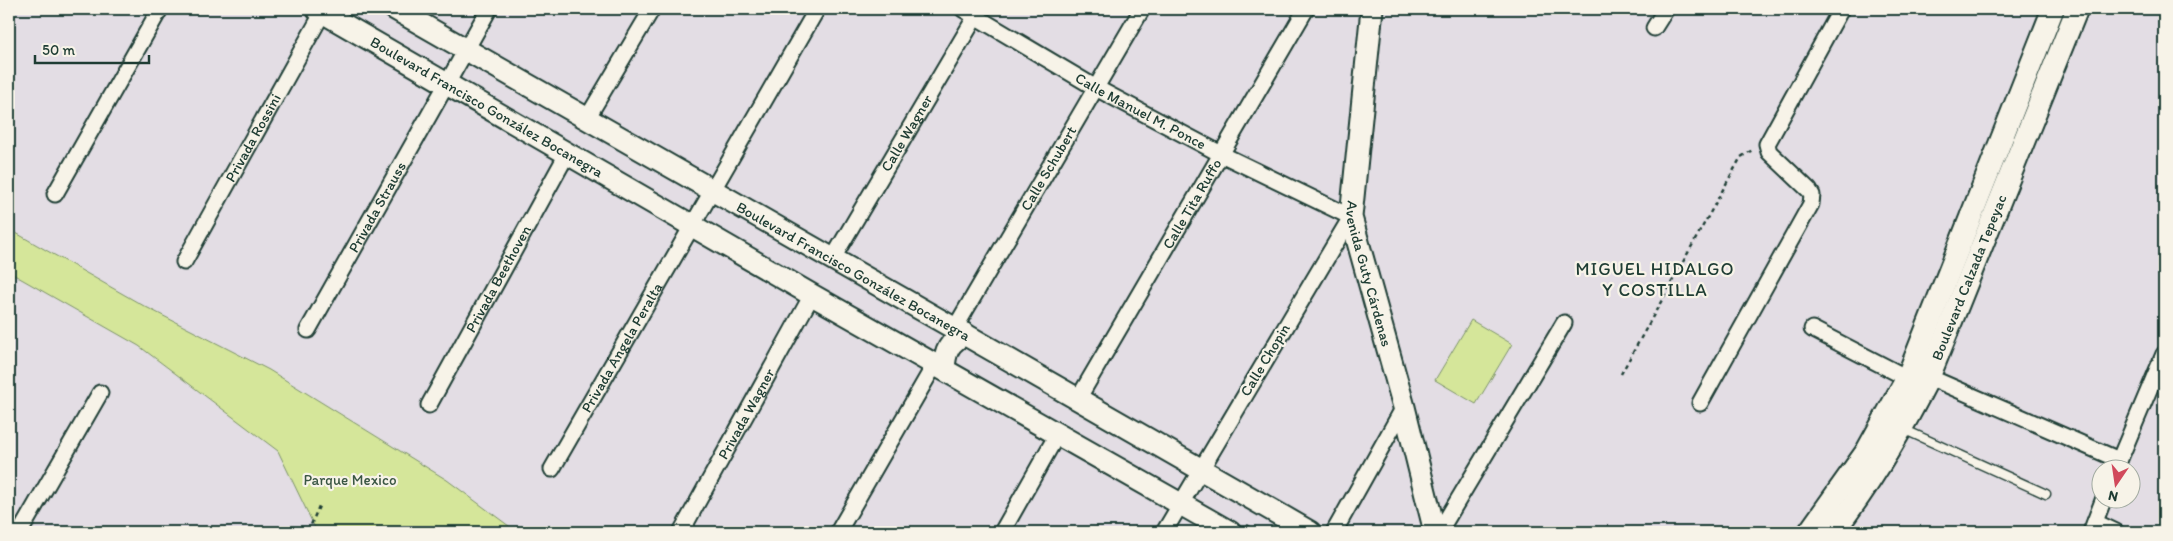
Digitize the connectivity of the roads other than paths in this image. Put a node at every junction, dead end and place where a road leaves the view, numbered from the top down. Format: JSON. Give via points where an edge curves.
{"nodes":[{"id":1,"x":160,"y":9,"type":"edge"},
{"id":2,"x":395,"y":9,"type":"edge"},
{"id":3,"x":489,"y":9,"type":"edge"},
{"id":4,"x":652,"y":9,"type":"edge"},
{"id":5,"x":816,"y":9,"type":"edge"},
{"id":6,"x":1142,"y":9,"type":"edge"},
{"id":7,"x":1306,"y":9,"type":"edge"},
{"id":8,"x":1372,"y":9,"type":"edge"},
{"id":9,"x":1666,"y":9,"type":"edge"},
{"id":10,"x":1840,"y":9,"type":"edge"},
{"id":11,"x":2053,"y":9,"type":"edge"},
{"id":12,"x":2078,"y":9,"type":"edge"},
{"id":13,"x":320,"y":11,"type":"edge"},
{"id":14,"x":973,"y":11,"type":"edge"},
{"id":15,"x":1654,"y":28,"type":"dead end"},
{"id":16,"x":466,"y":50,"type":"junction"},
{"id":17,"x":446,"y":84,"type":"junction"},
{"id":18,"x":1096,"y":88,"type":"junction"},
{"id":19,"x":586,"y":120,"type":"junction"},
{"id":20,"x":567,"y":154,"type":"junction"},
{"id":21,"x":1221,"y":154,"type":"junction"},
{"id":22,"x":712,"y":193,"type":"junction"},
{"id":23,"x":55,"y":194,"type":"dead end"},
{"id":24,"x":1351,"y":217,"type":"junction"},
{"id":25,"x":692,"y":226,"type":"junction"},
{"id":26,"x":832,"y":258,"type":"junction"},
{"id":27,"x":184,"y":262,"type":"dead end"},
{"id":28,"x":812,"y":295,"type":"junction"},
{"id":29,"x":1564,"y":323,"type":"dead end"},
{"id":30,"x":1812,"y":329,"type":"dead end"},
{"id":31,"x":308,"y":330,"type":"dead end"},
{"id":32,"x":960,"y":331,"type":"junction"},
{"id":33,"x":2164,"y":354,"type":"edge"},
{"id":34,"x":940,"y":366,"type":"junction"},
{"id":35,"x":1929,"y":377,"type":"junction"},
{"id":36,"x":1906,"y":378,"type":"junction"},
{"id":37,"x":2159,"y":381,"type":"edge"},
{"id":38,"x":100,"y":393,"type":"dead end"},
{"id":39,"x":1078,"y":399,"type":"junction"},
{"id":40,"x":1700,"y":403,"type":"dead end"},
{"id":41,"x":429,"y":404,"type":"dead end"},
{"id":42,"x":1404,"y":407,"type":"junction"},
{"id":43,"x":1903,"y":429,"type":"junction"},
{"id":44,"x":1058,"y":433,"type":"junction"},
{"id":45,"x":2104,"y":458,"type":"edge"},
{"id":46,"x":2120,"y":458,"type":"edge"},
{"id":47,"x":552,"y":469,"type":"dead end"},
{"id":48,"x":1201,"y":469,"type":"junction"},
{"id":49,"x":2046,"y":494,"type":"dead end"},
{"id":50,"x":1180,"y":504,"type":"junction"},
{"id":51,"x":2100,"y":508,"type":"edge"},
{"id":52,"x":2093,"y":527,"type":"edge"},
{"id":53,"x":20,"y":532,"type":"edge"},
{"id":54,"x":681,"y":532,"type":"edge"},
{"id":55,"x":838,"y":532,"type":"edge"},
{"id":56,"x":1002,"y":532,"type":"edge"},
{"id":57,"x":1164,"y":532,"type":"edge"},
{"id":58,"x":1230,"y":532,"type":"edge"},
{"id":59,"x":1310,"y":532,"type":"edge"},
{"id":60,"x":1334,"y":532,"type":"edge"},
{"id":61,"x":1435,"y":532,"type":"edge"},
{"id":62,"x":1439,"y":532,"type":"edge"},
{"id":63,"x":1809,"y":532,"type":"edge"},
{"id":64,"x":1833,"y":532,"type":"edge"},
{"id":65,"x":2116,"y":532,"type":"edge"}],
"edges":[{"from":1,"to":23,"type":"street"},
{"from":2,"to":16,"type":"main road","name":"Boulevard Francisco González Bocanegra"},
{"from":3,"to":16,"type":"street","name":"Privada Strauss"},
{"from":4,"to":19,"type":"street"},
{"from":5,"to":22,"type":"street","name":"Privada Ángela Peralta"},
{"from":6,"to":18,"type":"street","name":"Calle Schubert"},
{"from":7,"to":21,"type":"street","name":"Calle Tita Ruffo"},
{"from":8,"to":24,"type":"main road","name":"Avenida Guty Cárdenas"},
{"from":9,"to":15,"type":"street"},
{"from":10,"to":40,"type":"street","via":[[1768,140],[1767,148],[1810,190],[1812,199]]},
{"from":11,"to":36,"type":"main road","name":"Boulevard Calzada Tepeyac"},
{"from":12,"to":35,"type":"main road","name":"Boulevard Calzada Tepeyac"},
{"from":13,"to":17,"type":"main road","name":"Boulevard Francisco González Bocanegra"},
{"from":13,"to":27,"type":"street","name":"Privada Rossini"},
{"from":14,"to":18,"type":"street","name":"Calle Manuel M. Ponce"},
{"from":14,"to":26,"type":"street","name":"Calle Wagner"},
{"from":16,"to":17,"type":"street","name":"Privada Strauss"},
{"from":16,"to":19,"type":"main road","name":"Boulevard Francisco González Bocanegra"},
{"from":17,"to":20,"type":"main road","name":"Boulevard Francisco González Bocanegra"},
{"from":17,"to":31,"type":"street","name":"Privada Strauss"},
{"from":18,"to":21,"type":"street","name":"Calle Manuel M. Ponce"},
{"from":18,"to":32,"type":"street","name":"Calle Schubert"},
{"from":19,"to":22,"type":"main road","name":"Boulevard Francisco González Bocanegra"},
{"from":20,"to":25,"type":"main road","name":"Boulevard Francisco González Bocanegra"},
{"from":20,"to":41,"type":"street","name":"Privada Beethoven"},
{"from":21,"to":24,"type":"street","name":"Calle Manuel M. Ponce"},
{"from":21,"to":39,"type":"street","name":"Calle Tita Ruffo"},
{"from":22,"to":25,"type":"street","name":"Privada Ángela Peralta"},
{"from":22,"to":26,"type":"main road","name":"Boulevard Francisco González Bocanegra"},
{"from":24,"to":42,"type":"main road","name":"Avenida Guty Cárdenas"},
{"from":24,"to":48,"type":"street","name":"Calle Chopin"},
{"from":25,"to":28,"type":"main road","name":"Boulevard Francisco González Bocanegra"},
{"from":25,"to":47,"type":"street","name":"Privada Ángela Peralta"},
{"from":26,"to":32,"type":"main road","name":"Boulevard Francisco González Bocanegra"},
{"from":28,"to":34,"type":"main road","name":"Boulevard Francisco González Bocanegra"},
{"from":28,"to":54,"type":"street","name":"Privada Wagner"},
{"from":29,"to":62,"type":"street"},
{"from":30,"to":36,"type":"street"},
{"from":32,"to":34,"type":"main road"},
{"from":32,"to":39,"type":"main road","name":"Boulevard Francisco González Bocanegra"},
{"from":33,"to":37,"type":"street"},
{"from":34,"to":44,"type":"main road","name":"Boulevard Francisco González Bocanegra"},
{"from":34,"to":55,"type":"street"},
{"from":35,"to":43,"type":"main road","name":"Boulevard Calzada Tepeyac"},
{"from":35,"to":45,"type":"street"},
{"from":36,"to":63,"type":"main road","name":"Boulevard Calzada Tepeyac","via":[[1866,452]]},
{"from":37,"to":46,"type":"street"},
{"from":38,"to":53,"type":"street"},
{"from":39,"to":48,"type":"main road","name":"Boulevard Francisco González Bocanegra"},
{"from":42,"to":60,"type":"street"},
{"from":42,"to":61,"type":"main road","name":"Avenida Guty Cárdenas"},
{"from":43,"to":49,"type":"lane"},
{"from":43,"to":64,"type":"main road","name":"Boulevard Calzada Tepeyac"},
{"from":44,"to":50,"type":"main road","name":"Boulevard Francisco González Bocanegra"},
{"from":44,"to":56,"type":"street"},
{"from":48,"to":50,"type":"street","name":"Calle Chopin"},
{"from":48,"to":59,"type":"main road","name":"Boulevard Francisco González Bocanegra"},
{"from":50,"to":57,"type":"street","name":"Calle Chopin"},
{"from":50,"to":58,"type":"main road","name":"Boulevard Francisco González Bocanegra"},
{"from":51,"to":52,"type":"street"},
{"from":52,"to":65,"type":"street"}]}
